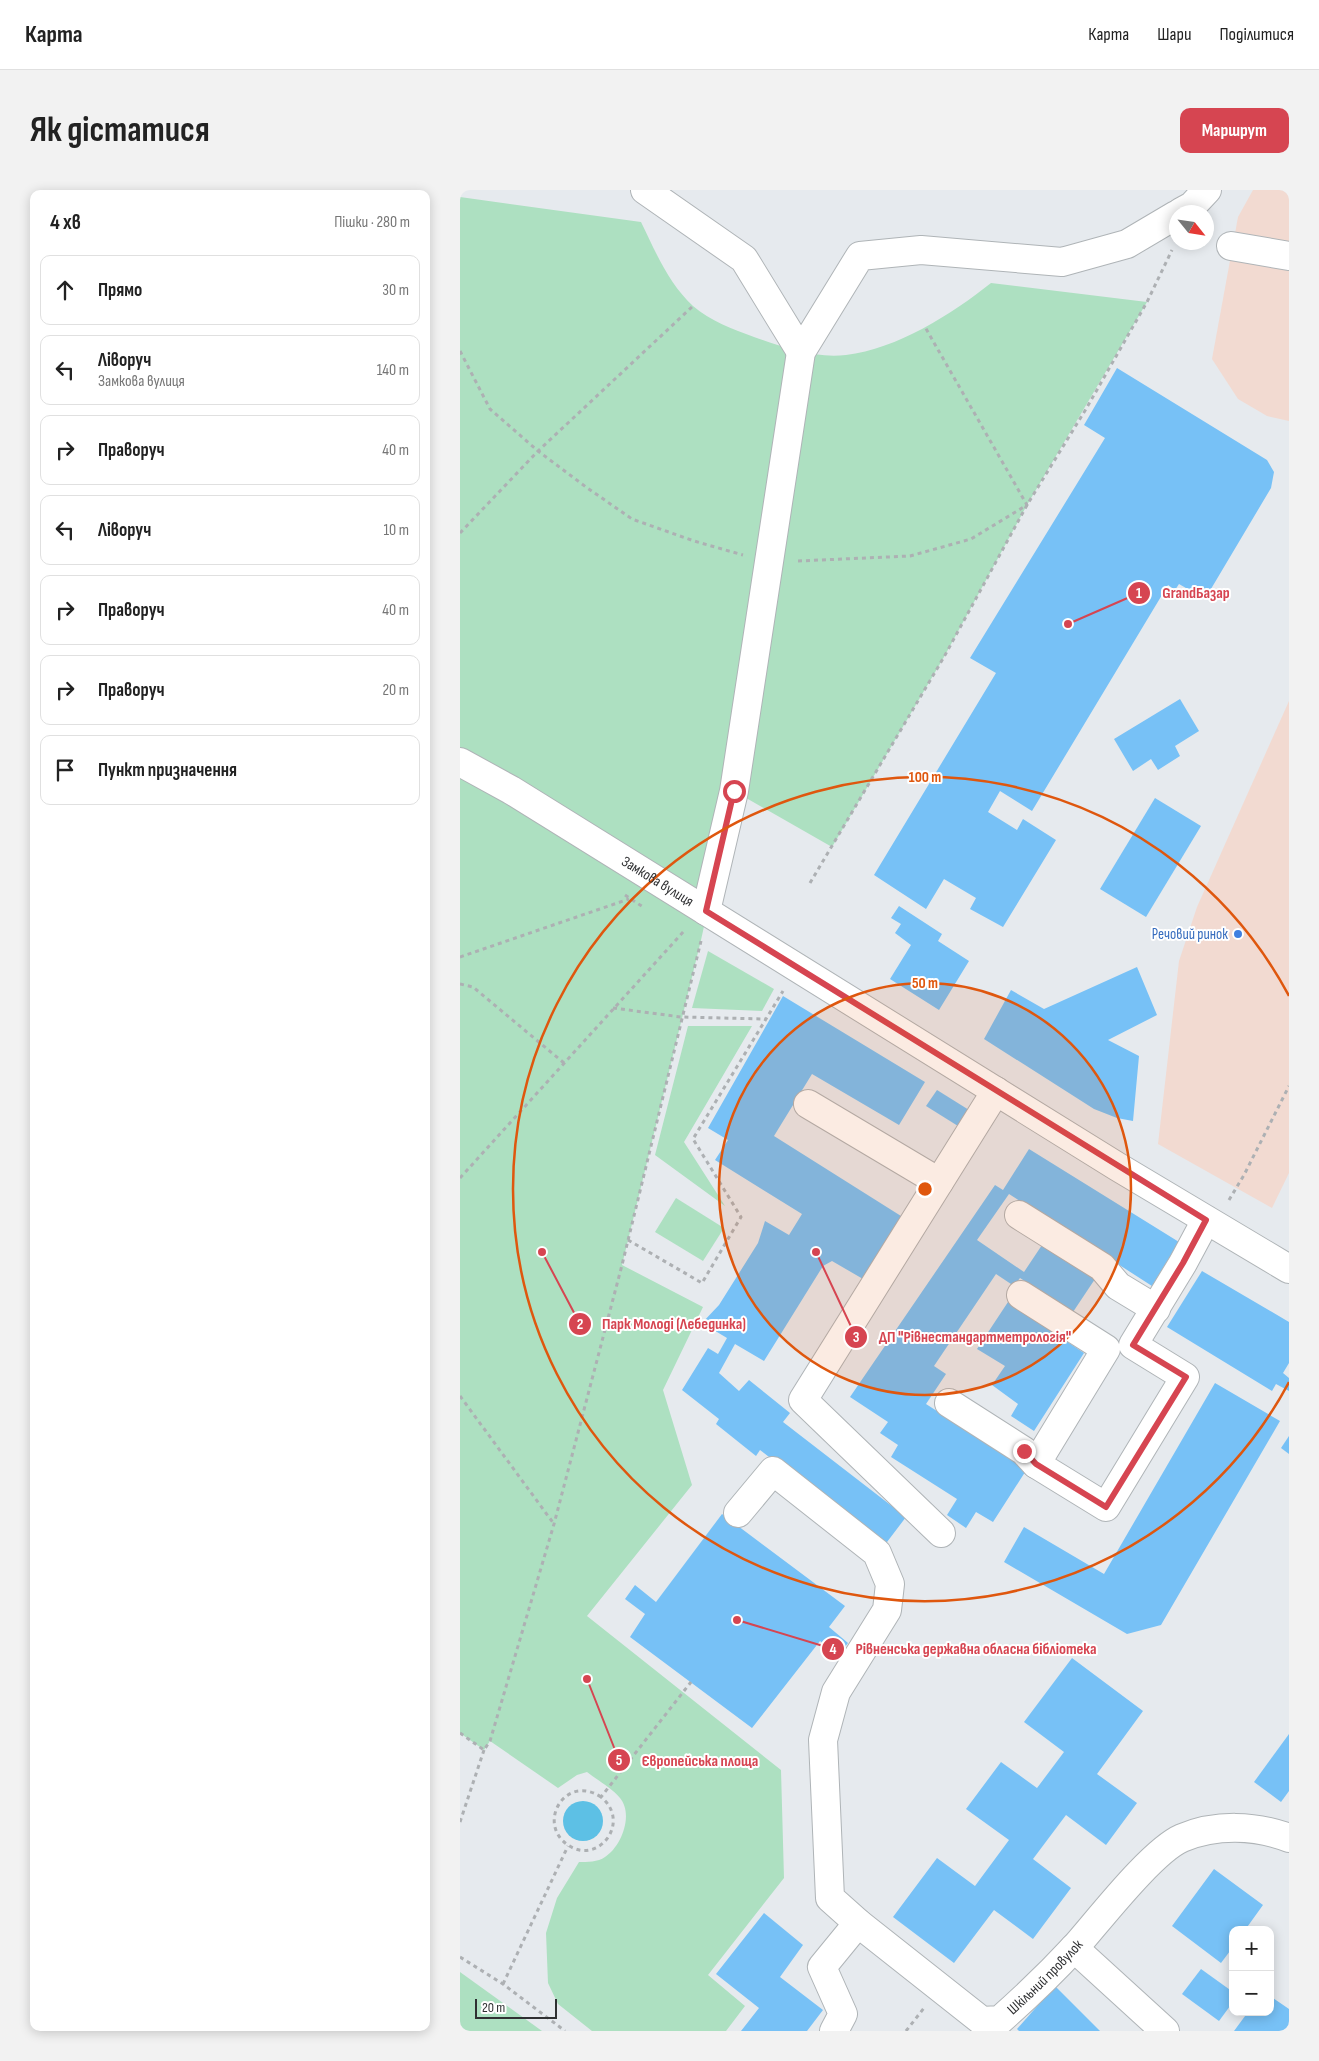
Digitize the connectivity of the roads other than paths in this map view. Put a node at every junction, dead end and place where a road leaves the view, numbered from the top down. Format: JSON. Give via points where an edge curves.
{"nodes":[{"id":1,"x":645,"y":190,"type":"edge"},
{"id":2,"x":1207,"y":190,"type":"edge"},
{"id":3,"x":1193,"y":205,"type":"edge"},
{"id":4,"x":1169,"y":219,"type":"edge"},
{"id":5,"x":1231,"y":246,"type":"dead end"},
{"id":6,"x":1289,"y":256,"type":"edge"},
{"id":7,"x":801,"y":352,"type":"junction"},
{"id":8,"x":460,"y":762,"type":"edge"},
{"id":9,"x":706,"y":911,"type":"junction"},
{"id":10,"x":996,"y":1091,"type":"junction"},
{"id":11,"x":808,"y":1104,"type":"dead end"},
{"id":12,"x":939,"y":1182,"type":"junction"},
{"id":13,"x":1019,"y":1214,"type":"dead end"},
{"id":14,"x":1206,"y":1220,"type":"junction"},
{"id":15,"x":1289,"y":1269,"type":"edge"},
{"id":16,"x":1021,"y":1296,"type":"dead end"},
{"id":17,"x":1156,"y":1309,"type":"junction"},
{"id":18,"x":1133,"y":1345,"type":"junction"},
{"id":19,"x":1106,"y":1349,"type":"junction"},
{"id":20,"x":949,"y":1403,"type":"dead end"},
{"id":21,"x":1036,"y":1464,"type":"junction"},
{"id":22,"x":738,"y":1513,"type":"dead end"},
{"id":23,"x":941,"y":1533,"type":"dead end"},
{"id":24,"x":1289,"y":1838,"type":"edge"},
{"id":25,"x":858,"y":1923,"type":"junction"},
{"id":26,"x":1074,"y":1948,"type":"junction"},
{"id":27,"x":834,"y":2031,"type":"edge"},
{"id":28,"x":1164,"y":2031,"type":"edge"}],
"edges":[{"from":1,"to":7,"type":"street","via":[[744,259]]},
{"from":2,"to":3,"type":"street"},
{"from":4,"to":7,"type":"street","via":[[1127,244],[1062,262],[921,250],[860,256]]},
{"from":5,"to":6,"type":"street"},
{"from":7,"to":9,"type":"street","via":[[734,791]]},
{"from":8,"to":9,"type":"street","name":"Замкова вулиця"},
{"from":9,"to":10,"type":"street","name":"Замкова вулиця"},
{"from":10,"to":12,"type":"street"},
{"from":10,"to":14,"type":"street","name":"Замкова вулиця"},
{"from":11,"to":12,"type":"street"},
{"from":12,"to":23,"type":"street","via":[[802,1400]]},
{"from":13,"to":17,"type":"street","via":[[1102,1267],[1118,1286]]},
{"from":14,"to":15,"type":"street","name":"Замкова вулиця"},
{"from":14,"to":17,"type":"street"},
{"from":16,"to":19,"type":"street"},
{"from":17,"to":18,"type":"street"},
{"from":18,"to":19,"type":"street","via":[[1116,1334]]},
{"from":18,"to":21,"type":"street","via":[[1186,1377],[1106,1507]]},
{"from":19,"to":21,"type":"street"},
{"from":20,"to":21,"type":"street","via":[[1024,1451]]},
{"from":22,"to":25,"type":"street","name":"Шкільний провулок","via":[[773,1471],[877,1553],[890,1584],[887,1610],[836,1692],[823,1740],[830,1898]]},
{"from":24,"to":26,"type":"street","name":"Шкільний провулок","via":[[1267,1829],[1244,1827],[1180,1838],[1152,1860]]},
{"from":25,"to":26,"type":"street","name":"Шкільний провулок","via":[[982,2021],[1000,2020]]},
{"from":25,"to":27,"type":"street","via":[[822,1968],[843,2014]]},
{"from":26,"to":28,"type":"street"}]}
